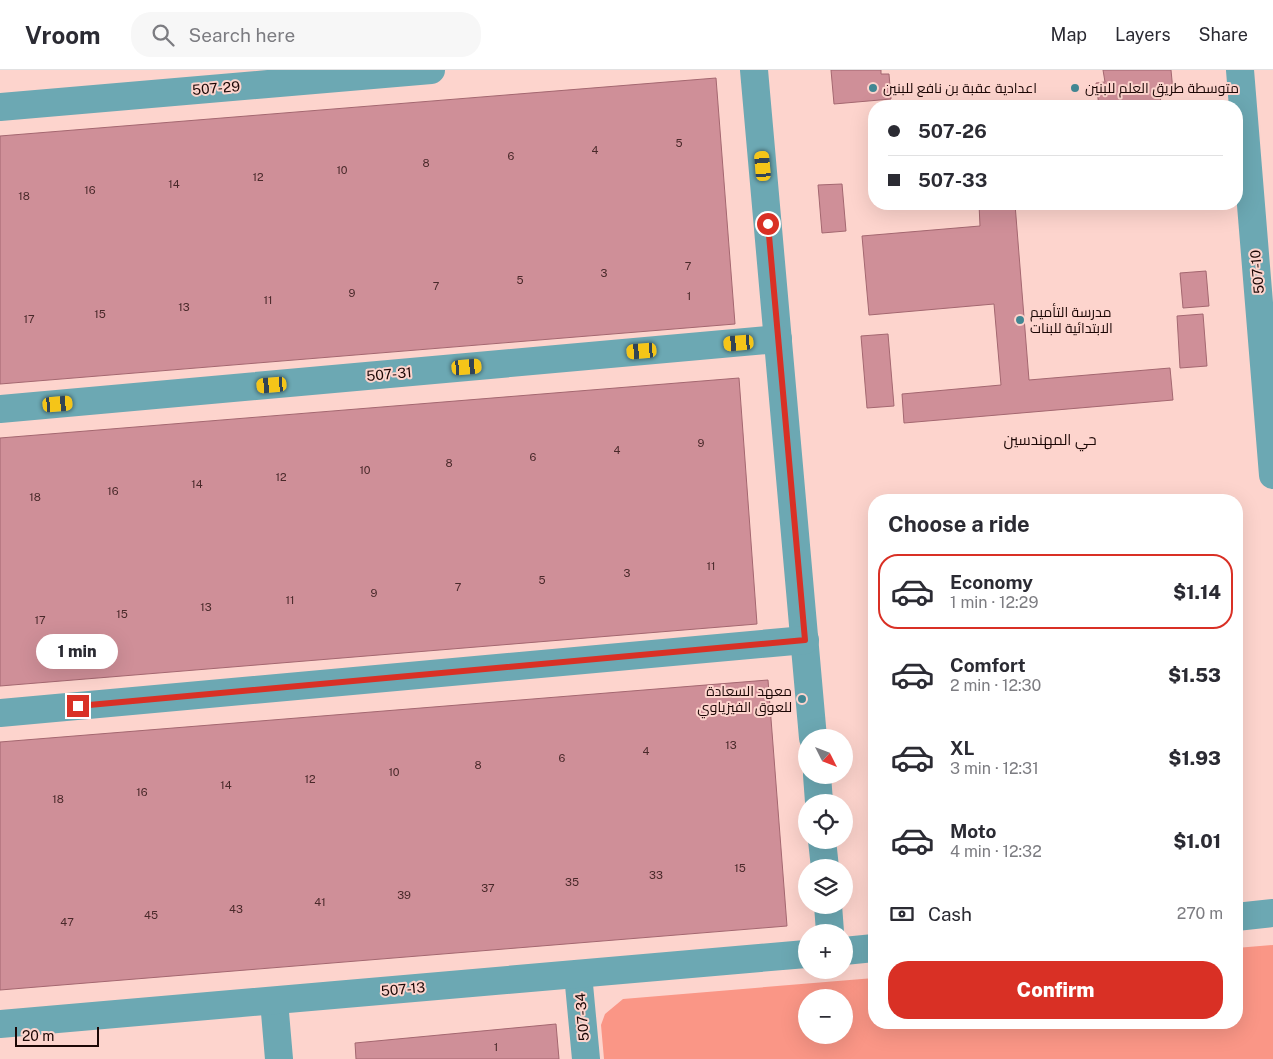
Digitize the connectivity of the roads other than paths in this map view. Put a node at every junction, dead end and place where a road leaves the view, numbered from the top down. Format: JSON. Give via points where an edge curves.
{"nodes":[{"id":1,"x":431,"y":70,"type":"edge"},
{"id":2,"x":754,"y":70,"type":"edge"},
{"id":3,"x":1240,"y":70,"type":"edge"},
{"id":4,"x":0,"y":107,"type":"edge"},
{"id":5,"x":1266,"y":295,"type":"edge"},
{"id":6,"x":778,"y":339,"type":"junction"},
{"id":7,"x":0,"y":409,"type":"edge"},
{"id":8,"x":1273,"y":475,"type":"edge"},
{"id":9,"x":805,"y":640,"type":"junction"},
{"id":10,"x":0,"y":713,"type":"edge"},
{"id":11,"x":812,"y":729,"type":"edge"},
{"id":12,"x":1273,"y":913,"type":"edge"},
{"id":13,"x":1243,"y":915,"type":"edge"},
{"id":14,"x":868,"y":949,"type":"edge"},
{"id":15,"x":853,"y":950,"type":"edge"},
{"id":16,"x":798,"y":955,"type":"edge"},
{"id":17,"x":578,"y":974,"type":"junction"},
{"id":18,"x":274,"y":1001,"type":"junction"},
{"id":19,"x":0,"y":1024,"type":"edge"},
{"id":20,"x":279,"y":1059,"type":"edge"},
{"id":21,"x":586,"y":1059,"type":"edge"}],
"edges":[{"from":1,"to":4,"type":"street","name":"507-29"},
{"from":2,"to":6,"type":"street"},
{"from":3,"to":5,"type":"street","name":"507-10"},
{"from":5,"to":8,"type":"street","name":"507-10"},
{"from":6,"to":7,"type":"street","name":"507-31"},
{"from":6,"to":9,"type":"street"},
{"from":9,"to":10,"type":"street"},
{"from":9,"to":11,"type":"street"},
{"from":12,"to":13,"type":"street"},
{"from":14,"to":15,"type":"street"},
{"from":16,"to":17,"type":"street","name":"507-13"},
{"from":17,"to":18,"type":"street","name":"507-13"},
{"from":17,"to":21,"type":"street","name":"507-34"},
{"from":18,"to":19,"type":"street","name":"507-13"},
{"from":18,"to":20,"type":"street"}]}
